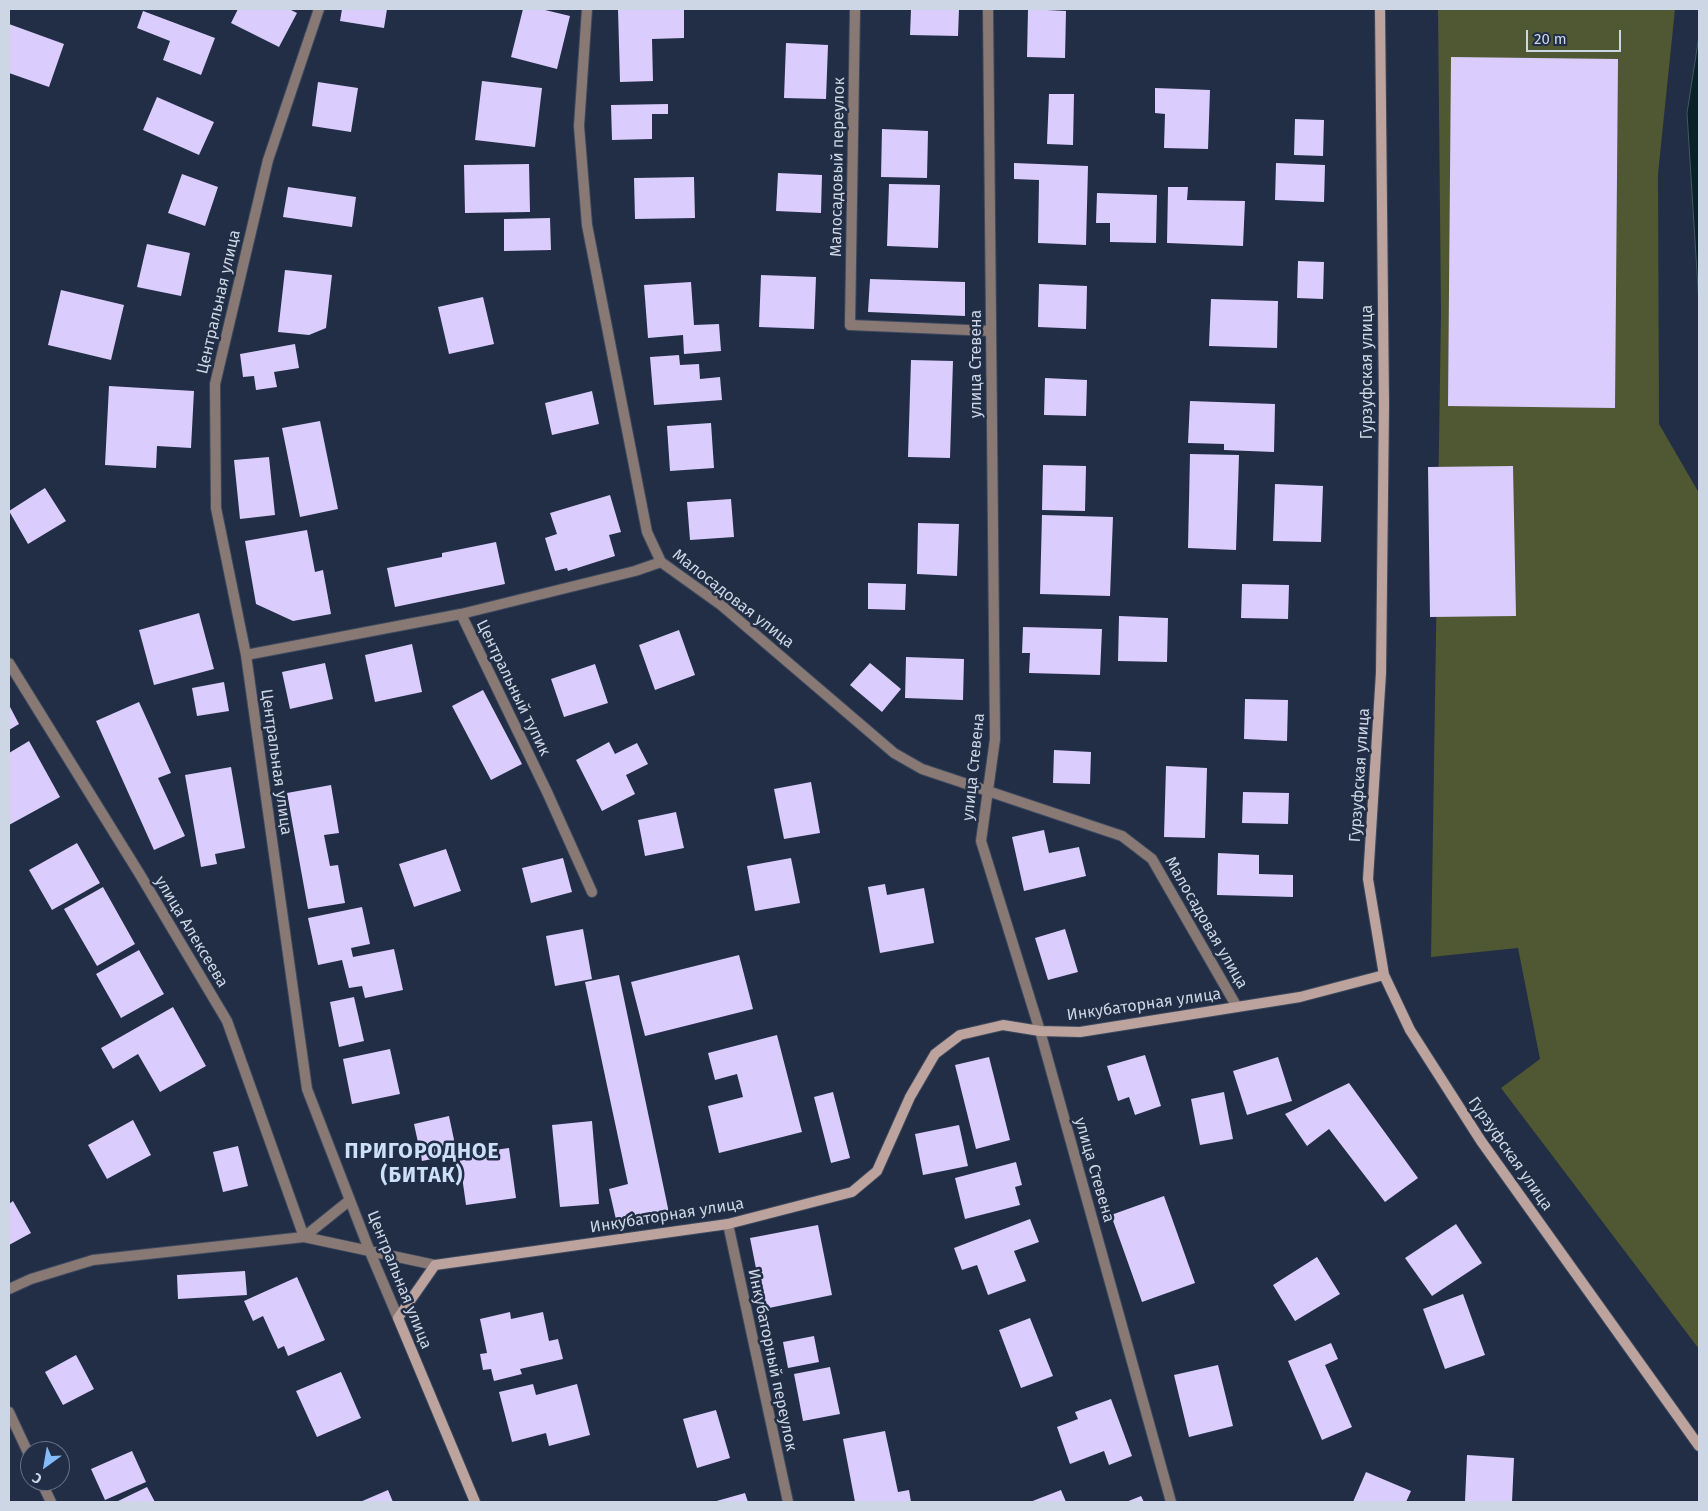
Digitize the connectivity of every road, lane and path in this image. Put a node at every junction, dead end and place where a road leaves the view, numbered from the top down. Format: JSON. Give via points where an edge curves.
{"nodes":[{"id":1,"x":319,"y":9,"type":"edge"},
{"id":2,"x":587,"y":9,"type":"edge"},
{"id":3,"x":855,"y":9,"type":"edge"},
{"id":4,"x":988,"y":9,"type":"edge"},
{"id":5,"x":1380,"y":9,"type":"edge"},
{"id":6,"x":991,"y":331,"type":"junction"},
{"id":7,"x":660,"y":562,"type":"junction"},
{"id":8,"x":460,"y":614,"type":"junction"},
{"id":9,"x":246,"y":655,"type":"junction"},
{"id":10,"x":9,"y":663,"type":"edge"},
{"id":11,"x":988,"y":790,"type":"junction"},
{"id":12,"x":592,"y":892,"type":"dead end"},
{"id":13,"x":1384,"y":975,"type":"junction"},
{"id":14,"x":1237,"y":1007,"type":"junction"},
{"id":15,"x":1040,"y":1031,"type":"junction"},
{"id":16,"x":350,"y":1200,"type":"junction"},
{"id":17,"x":728,"y":1224,"type":"junction"},
{"id":18,"x":304,"y":1237,"type":"junction"},
{"id":19,"x":370,"y":1252,"type":"junction"},
{"id":20,"x":435,"y":1265,"type":"junction"},
{"id":21,"x":9,"y":1289,"type":"edge"},
{"id":22,"x":398,"y":1318,"type":"junction"},
{"id":23,"x":9,"y":1412,"type":"edge"},
{"id":24,"x":23,"y":1441,"type":"edge"},
{"id":25,"x":1699,"y":1446,"type":"edge"},
{"id":26,"x":475,"y":1502,"type":"edge"},
{"id":27,"x":788,"y":1502,"type":"edge"},
{"id":28,"x":1171,"y":1502,"type":"edge"}],
"edges":[{"from":1,"to":9,"type":"street","name":"Центральная улица","via":[[268,160],[215,384],[216,508]]},
{"from":2,"to":7,"type":"street","name":"Малосадовая улица","via":[[579,126],[587,224],[647,532]]},
{"from":3,"to":6,"type":"street","name":"Малосадовый переулок","via":[[850,325]]},
{"from":4,"to":6,"type":"street","name":"улица Стевена"},
{"from":5,"to":13,"type":"main road","name":"Гурзуфская улица","via":[[1384,405],[1381,673],[1368,879]]},
{"from":6,"to":11,"type":"street","name":"улица Стевена","via":[[995,739]]},
{"from":7,"to":8,"type":"street","via":[[635,572]]},
{"from":7,"to":11,"type":"street","name":"Малосадовая улица","via":[[721,605],[894,753],[922,769]]},
{"from":8,"to":9,"type":"street","name":"Центральный тупик"},
{"from":8,"to":12,"type":"street","name":"Центральный тупик"},
{"from":9,"to":16,"type":"street","name":"Центральная улица","via":[[307,1089]]},
{"from":10,"to":18,"type":"street","name":"улица Алексеева","via":[[226,1021]]},
{"from":11,"to":14,"type":"street","name":"Малосадовая улица","via":[[1122,836],[1152,859]]},
{"from":11,"to":15,"type":"street","name":"улица Стевена","via":[[981,841]]},
{"from":13,"to":14,"type":"main road","name":"Инкубаторная улица","via":[[1300,997]]},
{"from":13,"to":25,"type":"main road","name":"Гурзуфская улица","via":[[1410,1030],[1481,1141]]},
{"from":14,"to":15,"type":"main road","name":"Инкубаторная улица","via":[[1080,1032]]},
{"from":15,"to":17,"type":"main road","name":"Инкубаторная улица","via":[[1003,1025],[960,1035],[935,1054],[910,1097],[876,1171],[852,1192]]},
{"from":15,"to":28,"type":"street","name":"улица Стевена"},
{"from":16,"to":18,"type":"street"},
{"from":16,"to":19,"type":"street","name":"Центральная улица"},
{"from":17,"to":20,"type":"main road","name":"Инкубаторная улица"},
{"from":17,"to":27,"type":"street","name":"Инкубаторный переулок"},
{"from":18,"to":19,"type":"street","name":"Инкубаторная улица"},
{"from":18,"to":21,"type":"street","via":[[93,1260]]},
{"from":19,"to":20,"type":"street","name":"Инкубаторная улица"},
{"from":19,"to":22,"type":"street","name":"Центральная улица"},
{"from":20,"to":22,"type":"main road"},
{"from":22,"to":26,"type":"main road","name":"Центральная улица"},
{"from":23,"to":24,"type":"street"}]}
